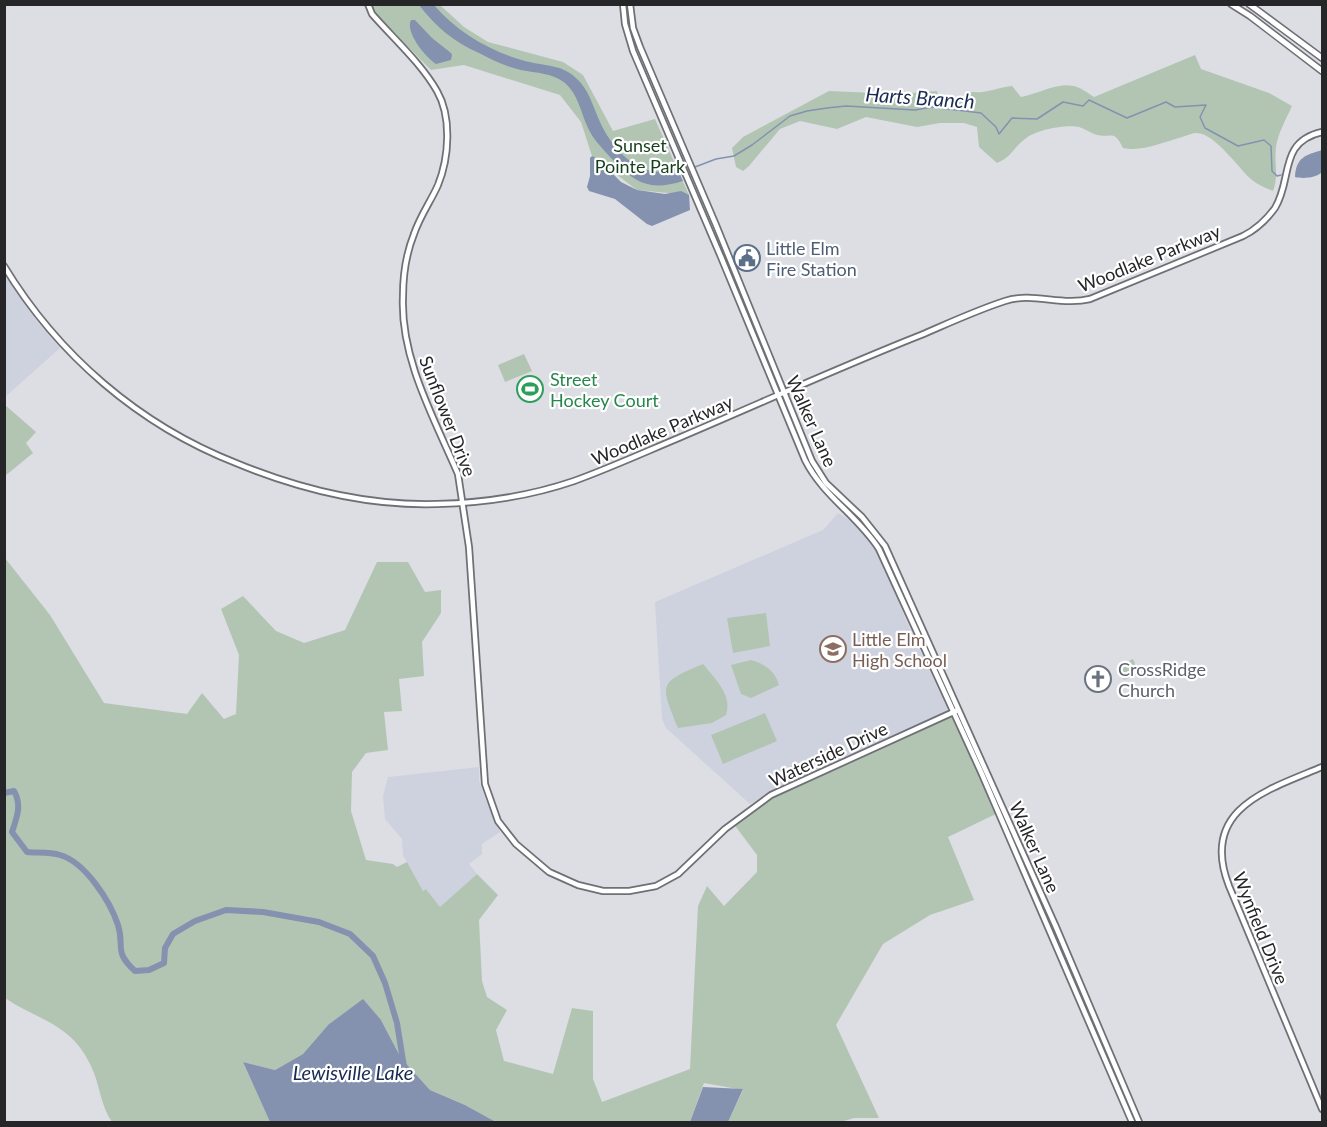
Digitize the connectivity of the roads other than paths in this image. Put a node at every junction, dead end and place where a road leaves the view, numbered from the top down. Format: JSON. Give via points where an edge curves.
{"nodes":[{"id":1,"x":368,"y":4,"type":"edge"},
{"id":2,"x":623,"y":4,"type":"edge"},
{"id":3,"x":630,"y":4,"type":"edge"},
{"id":4,"x":1249,"y":4,"type":"edge"},
{"id":5,"x":1234,"y":5,"type":"edge"},
{"id":6,"x":1289,"y":33,"type":"junction"},
{"id":7,"x":1283,"y":41,"type":"junction"},
{"id":8,"x":1323,"y":58,"type":"edge"},
{"id":9,"x":1323,"y":71,"type":"edge"},
{"id":10,"x":1323,"y":132,"type":"edge"},
{"id":11,"x":4,"y":266,"type":"edge"},
{"id":12,"x":784,"y":394,"type":"junction"},
{"id":13,"x":778,"y":396,"type":"junction"},
{"id":14,"x":462,"y":503,"type":"junction"},
{"id":15,"x":956,"y":711,"type":"junction"},
{"id":16,"x":484,"y":762,"type":"joint"},
{"id":17,"x":1323,"y":767,"type":"edge"},
{"id":18,"x":984,"y":771,"type":"junction"},
{"id":19,"x":998,"y":813,"type":"junction"},
{"id":20,"x":1028,"y":864,"type":"junction"},
{"id":21,"x":1037,"y":902,"type":"junction"},
{"id":22,"x":1052,"y":929,"type":"dead end"},
{"id":23,"x":1075,"y":992,"type":"junction"},
{"id":24,"x":1107,"y":1048,"type":"junction"},
{"id":25,"x":1116,"y":1073,"type":"dead end"},
{"id":26,"x":1131,"y":1104,"type":"junction"},
{"id":27,"x":1323,"y":1109,"type":"edge"},
{"id":28,"x":1132,"y":1122,"type":"edge"},
{"id":29,"x":1139,"y":1122,"type":"edge"}],
"edges":[{"from":1,"to":14,"type":"street","name":"Sunflower Drive","via":[[372,14],[439,93],[446,120],[444,166],[414,233],[402,299],[410,355],[458,474]]},
{"from":2,"to":13,"type":"street","name":"Walker Lane","via":[[633,51]]},
{"from":3,"to":12,"type":"street","name":"Walker Lane","via":[[640,47]]},
{"from":4,"to":6,"type":"main road"},
{"from":5,"to":7,"type":"main road"},
{"from":6,"to":7,"type":"main road"},
{"from":6,"to":8,"type":"main road"},
{"from":7,"to":9,"type":"main road"},
{"from":10,"to":12,"type":"street","name":"Woodlake Parkway","via":[[1305,139],[1293,152],[1275,208],[1249,233],[1090,299],[1006,301],[881,350]]},
{"from":11,"to":14,"type":"street","name":"Woodlake Parkway","via":[[35,312],[93,375],[140,413],[195,446],[251,470],[323,492],[400,504]]},
{"from":12,"to":13,"type":"street","name":"Woodlake Parkway"},
{"from":12,"to":15,"type":"street","name":"Walker Lane","via":[[812,461],[826,483],[862,517],[885,546]]},
{"from":13,"to":14,"type":"street","name":"Woodlake Parkway","via":[[574,481],[525,494]]},
{"from":13,"to":15,"type":"street","name":"Walker Lane","via":[[816,480],[868,532],[879,549]]},
{"from":14,"to":16,"type":"street","name":"Sunflower Drive","via":[[469,547]]},
{"from":15,"to":16,"type":"street","name":"Waterside Drive","via":[[782,789],[725,829],[678,874],[656,886],[629,891],[603,891],[578,885],[549,872],[516,844],[498,821],[485,784]]},
{"from":15,"to":18,"type":"street","name":"Walker Lane"},
{"from":17,"to":27,"type":"street","name":"Wynfield Drive","via":[[1248,801],[1229,825],[1221,849],[1229,886]]},
{"from":18,"to":19,"type":"street","name":"Walker Lane"},
{"from":18,"to":20,"type":"street","name":"Walker Lane"},
{"from":19,"to":20,"type":"street"},
{"from":19,"to":21,"type":"street","name":"Walker Lane"},
{"from":20,"to":24,"type":"street","name":"Walker Lane"},
{"from":21,"to":22,"type":"street"},
{"from":21,"to":23,"type":"street","name":"Walker Lane"},
{"from":23,"to":24,"type":"street"},
{"from":23,"to":28,"type":"street","name":"Walker Lane"},
{"from":24,"to":26,"type":"street","name":"Walker Lane"},
{"from":25,"to":26,"type":"street"},
{"from":26,"to":29,"type":"street","name":"Walker Lane"}]}
